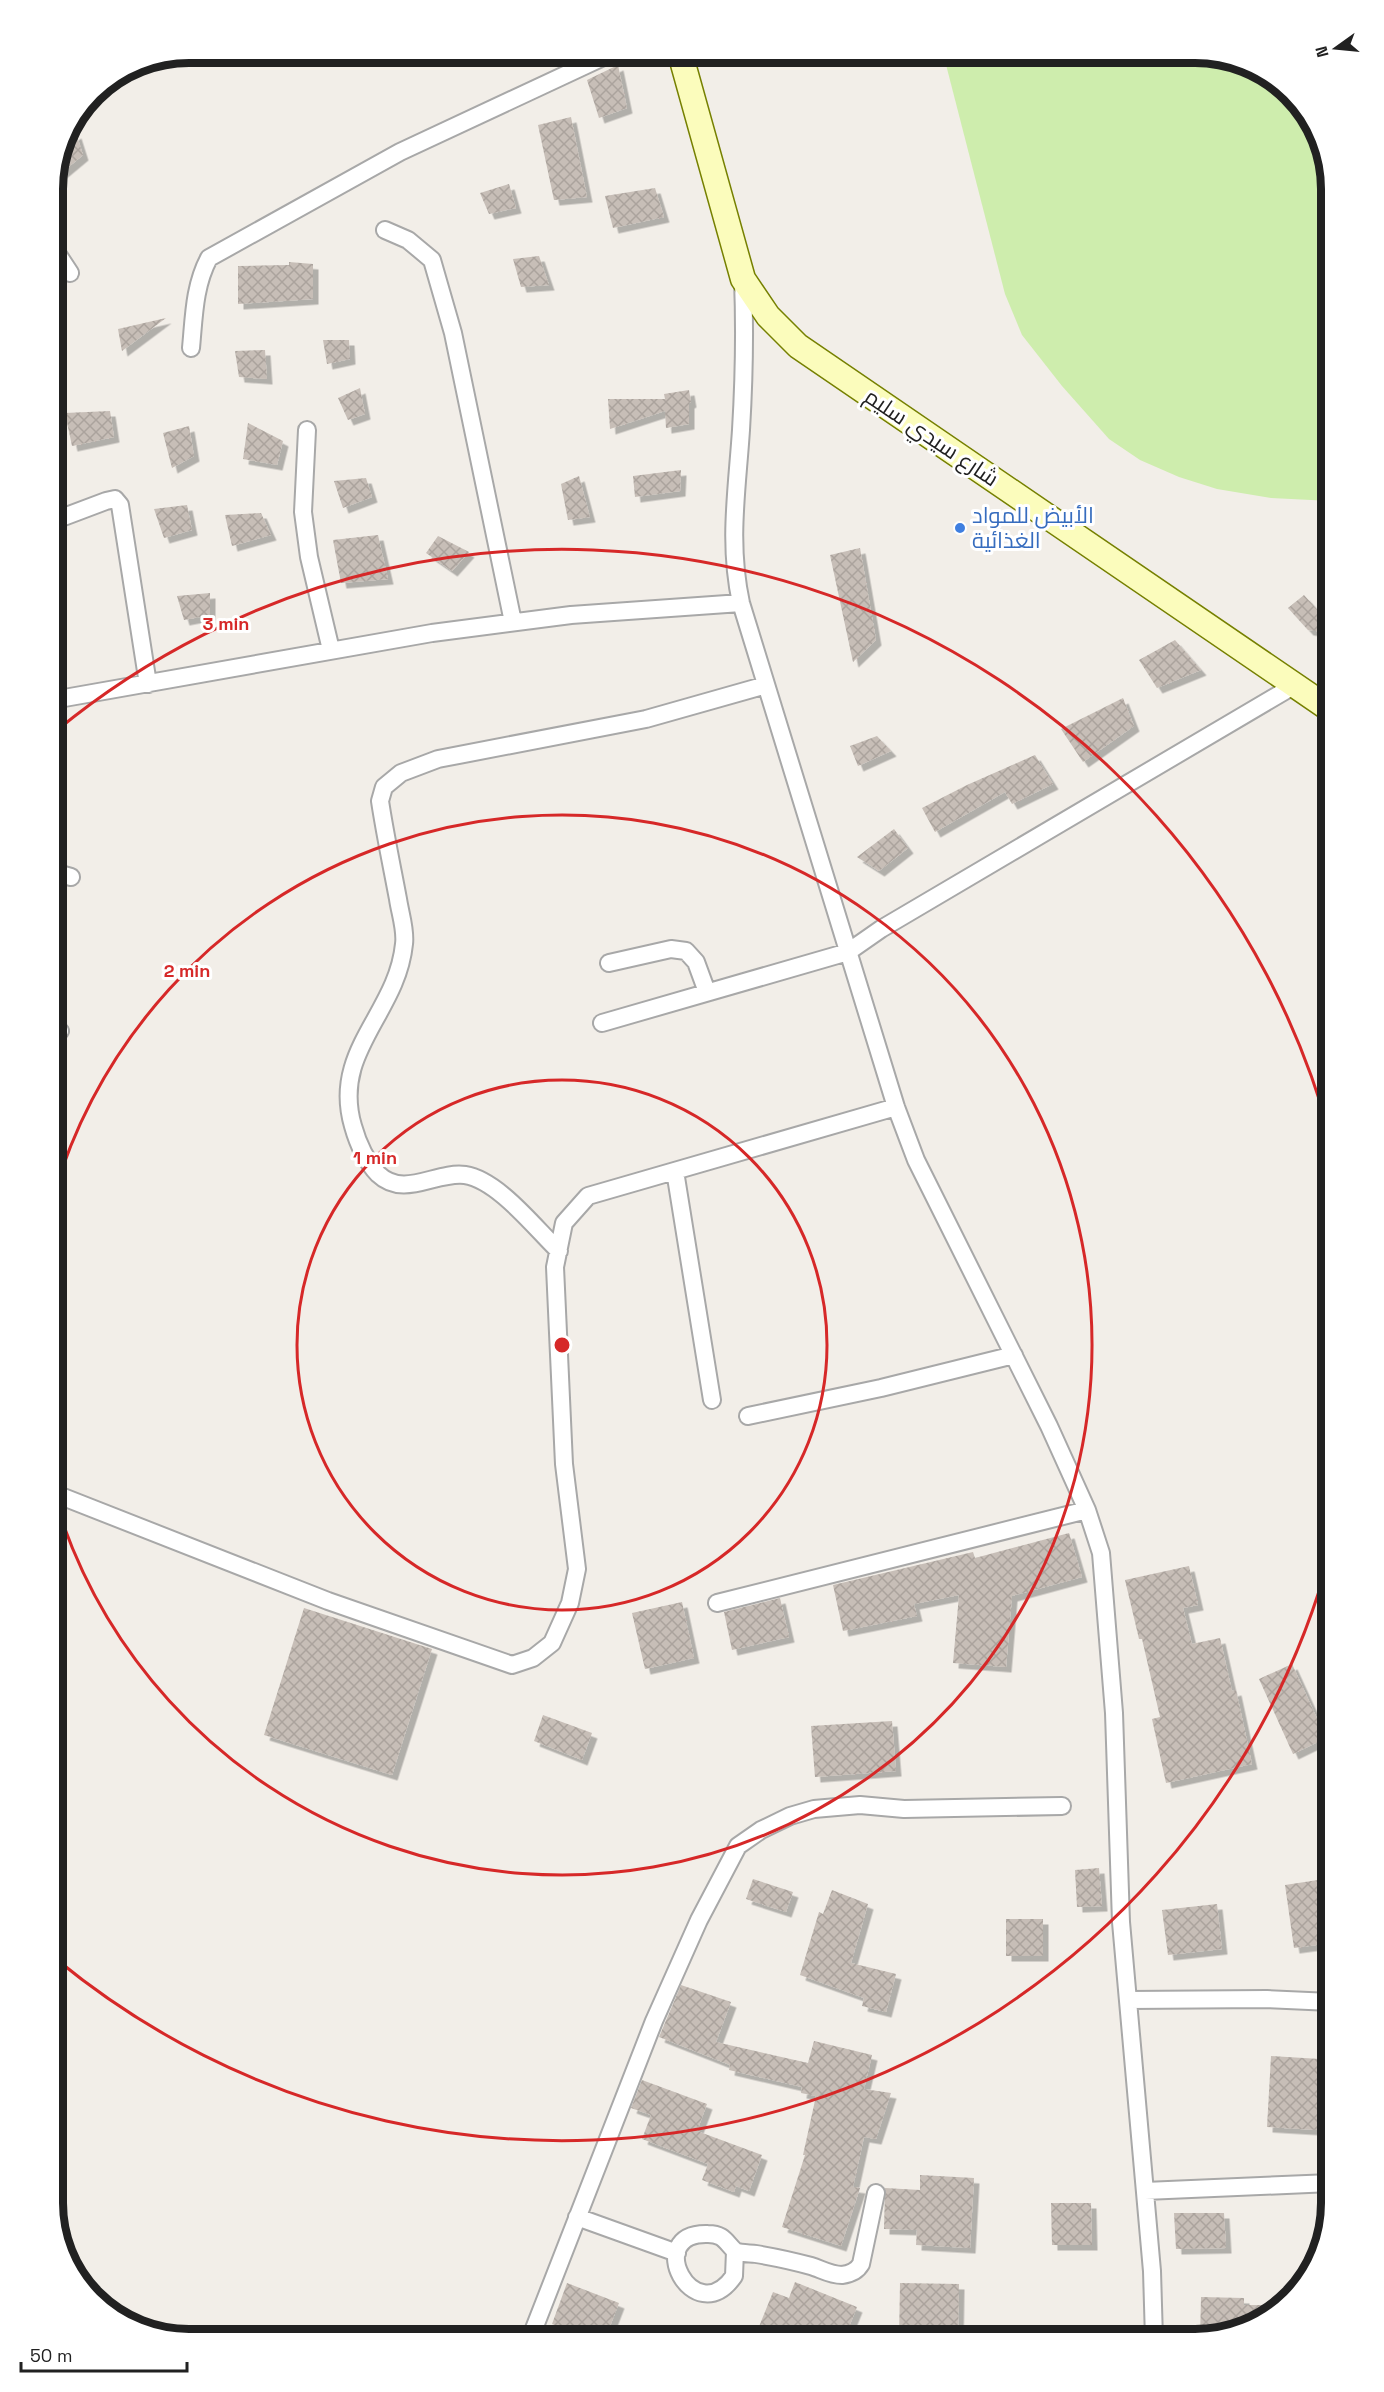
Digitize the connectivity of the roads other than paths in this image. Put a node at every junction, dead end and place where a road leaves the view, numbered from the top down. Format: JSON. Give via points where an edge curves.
{"nodes":[{"id":1,"x":591,"y":63,"type":"edge"},
{"id":2,"x":683,"y":63,"type":"edge"},
{"id":3,"x":385,"y":230,"type":"dead end"},
{"id":4,"x":63,"y":262,"type":"edge"},
{"id":5,"x":70,"y":273,"type":"dead end"},
{"id":6,"x":743,"y":279,"type":"junction"},
{"id":7,"x":191,"y":348,"type":"dead end"},
{"id":8,"x":307,"y":430,"type":"dead end"},
{"id":9,"x":63,"y":517,"type":"edge"},
{"id":10,"x":741,"y":603,"type":"junction"},
{"id":11,"x":513,"y":622,"type":"junction"},
{"id":12,"x":331,"y":650,"type":"junction"},
{"id":13,"x":148,"y":684,"type":"junction"},
{"id":14,"x":766,"y":685,"type":"junction"},
{"id":15,"x":1296,"y":685,"type":"junction"},
{"id":16,"x":63,"y":698,"type":"edge"},
{"id":17,"x":1321,"y":702,"type":"edge"},
{"id":18,"x":63,"y":875,"type":"edge"},
{"id":19,"x":71,"y":877,"type":"dead end"},
{"id":20,"x":848,"y":952,"type":"junction"},
{"id":21,"x":609,"y":963,"type":"dead end"},
{"id":22,"x":707,"y":992,"type":"junction"},
{"id":23,"x":602,"y":1023,"type":"dead end"},
{"id":24,"x":896,"y":1107,"type":"junction"},
{"id":25,"x":675,"y":1171,"type":"junction"},
{"id":26,"x":558,"y":1251,"type":"junction"},
{"id":27,"x":1014,"y":1355,"type":"junction"},
{"id":28,"x":712,"y":1400,"type":"dead end"},
{"id":29,"x":748,"y":1416,"type":"dead end"},
{"id":30,"x":63,"y":1497,"type":"edge"},
{"id":31,"x":1087,"y":1510,"type":"junction"},
{"id":32,"x":717,"y":1603,"type":"dead end"},
{"id":33,"x":1062,"y":1806,"type":"dead end"},
{"id":34,"x":1128,"y":2000,"type":"junction"},
{"id":35,"x":1321,"y":2002,"type":"edge"},
{"id":36,"x":1321,"y":2182,"type":"edge"},
{"id":37,"x":1145,"y":2190,"type":"junction"},
{"id":38,"x":876,"y":2193,"type":"dead end"},
{"id":39,"x":578,"y":2217,"type":"junction"},
{"id":40,"x":735,"y":2251,"type":"junction"},
{"id":41,"x":677,"y":2253,"type":"junction"},
{"id":42,"x":534,"y":2329,"type":"edge"},
{"id":43,"x":1153,"y":2329,"type":"edge"}],
"edges":[{"from":1,"to":7,"type":"street","via":[[400,152],[208,258],[200,273]]},
{"from":2,"to":6,"type":"main road","name":"شارع سيدي سليم"},
{"from":3,"to":11,"type":"street","via":[[408,240],[432,260],[453,333]]},
{"from":4,"to":5,"type":"street"},
{"from":6,"to":10,"type":"street","via":[[745,363],[734,534],[734,568]]},
{"from":6,"to":15,"type":"main road","name":"شارع سيدي سليم","via":[[768,316],[798,346]]},
{"from":8,"to":12,"type":"street","via":[[303,512],[309,557]]},
{"from":9,"to":13,"type":"street","via":[[115,499],[120,505]]},
{"from":10,"to":11,"type":"street"},
{"from":10,"to":14,"type":"street"},
{"from":11,"to":12,"type":"street"},
{"from":12,"to":13,"type":"street"},
{"from":13,"to":16,"type":"street"},
{"from":14,"to":20,"type":"street"},
{"from":14,"to":26,"type":"street","via":[[646,718],[438,759],[400,773],[384,787],[380,801],[405,941],[392,990],[354,1059],[349,1076],[350,1117],[360,1149],[378,1174],[400,1185],[464,1175],[492,1186]]},
{"from":15,"to":17,"type":"main road","name":"شارع سيدي سليم"},
{"from":15,"to":20,"type":"street"},
{"from":18,"to":19,"type":"street"},
{"from":20,"to":22,"type":"street"},
{"from":20,"to":24,"type":"street"},
{"from":21,"to":22,"type":"street","via":[[671,949],[686,951],[696,962]]},
{"from":22,"to":23,"type":"street"},
{"from":24,"to":25,"type":"street"},
{"from":24,"to":27,"type":"street","via":[[916,1160]]},
{"from":25,"to":26,"type":"street","via":[[588,1196],[564,1223]]},
{"from":25,"to":28,"type":"street"},
{"from":26,"to":30,"type":"street","via":[[555,1267],[564,1464],[577,1569],[570,1603],[552,1643],[533,1658],[512,1665],[328,1601]]},
{"from":27,"to":29,"type":"street"},
{"from":27,"to":31,"type":"street"},
{"from":31,"to":32,"type":"street"},
{"from":31,"to":34,"type":"street","via":[[1101,1553],[1106,1600]]},
{"from":33,"to":39,"type":"street","via":[[904,1809],[860,1805],[814,1809],[780,1821],[738,1846],[699,1920],[654,2021]]},
{"from":34,"to":35,"type":"street"},
{"from":34,"to":37,"type":"street"},
{"from":36,"to":37,"type":"street"},
{"from":37,"to":43,"type":"street"},
{"from":38,"to":40,"type":"street","via":[[861,2264],[852,2272],[834,2274]]},
{"from":39,"to":41,"type":"street"},
{"from":39,"to":42,"type":"street"},
{"from":40,"to":41,"type":"street","via":[[723,2237],[707,2233],[688,2239]]},
{"from":40,"to":41,"type":"street","via":[[734,2276],[723,2287],[706,2292],[694,2290],[680,2279]]}]}
